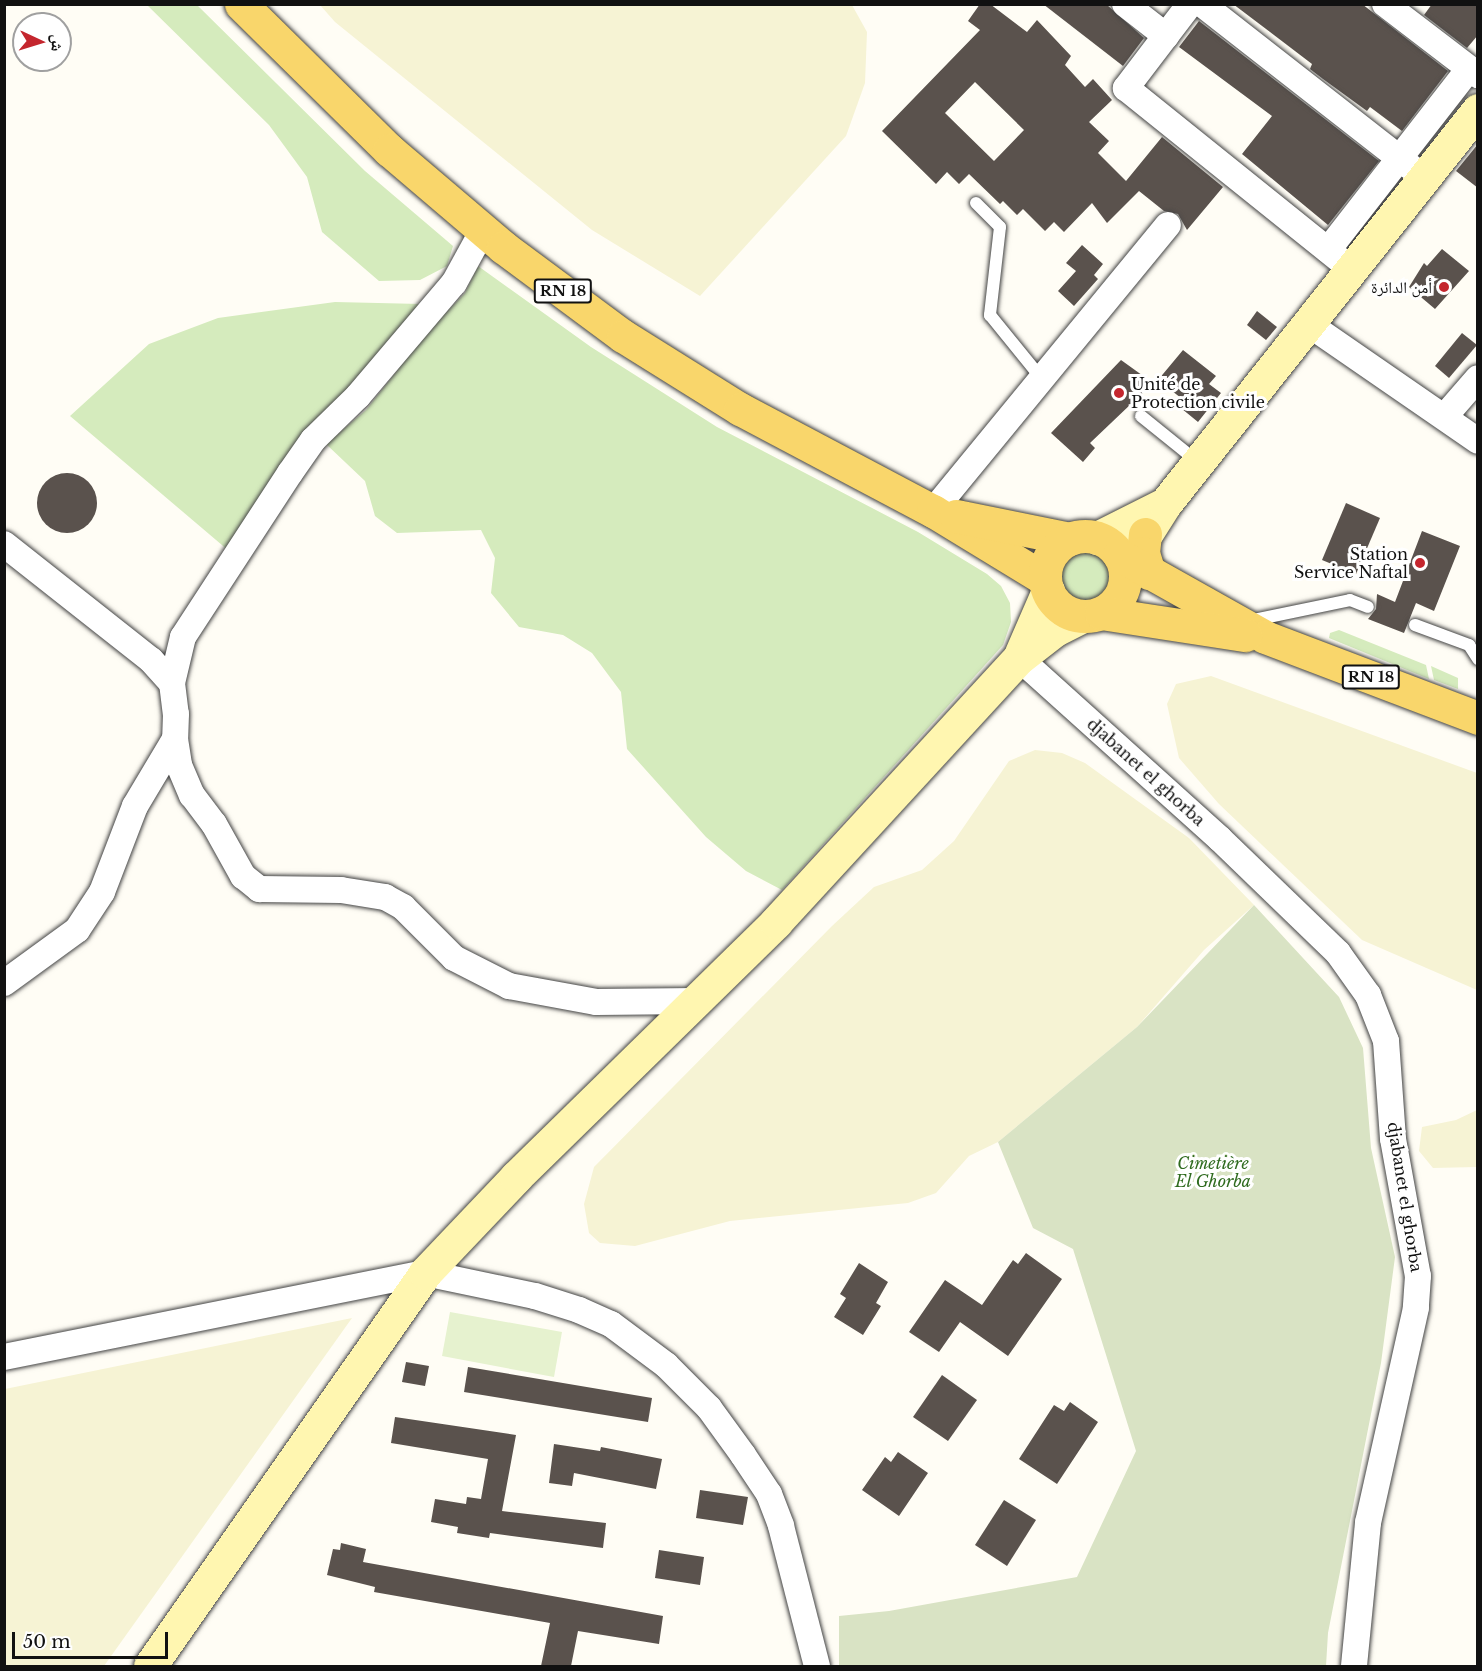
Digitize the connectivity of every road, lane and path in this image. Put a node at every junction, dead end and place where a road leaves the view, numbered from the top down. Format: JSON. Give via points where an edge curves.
{"nodes":[{"id":1,"x":241,"y":4,"type":"edge"},
{"id":2,"x":1125,"y":4,"type":"edge"},
{"id":3,"x":1190,"y":4,"type":"edge"},
{"id":4,"x":1202,"y":4,"type":"edge"},
{"id":5,"x":1385,"y":4,"type":"edge"},
{"id":6,"x":1166,"y":36,"type":"junction"},
{"id":7,"x":1473,"y":72,"type":"edge"},
{"id":8,"x":1478,"y":110,"type":"edge"},
{"id":9,"x":1412,"y":168,"type":"junction"},
{"id":10,"x":976,"y":203,"type":"dead end"},
{"id":11,"x":1168,"y":225,"type":"dead end"},
{"id":12,"x":483,"y":230,"type":"junction"},
{"id":13,"x":1340,"y":260,"type":"junction"},
{"id":14,"x":1310,"y":325,"type":"junction"},
{"id":15,"x":1478,"y":378,"type":"edge"},
{"id":16,"x":1042,"y":379,"type":"junction"},
{"id":17,"x":1141,"y":416,"type":"dead end"},
{"id":18,"x":1445,"y":416,"type":"junction"},
{"id":19,"x":1478,"y":441,"type":"edge"},
{"id":20,"x":1198,"y":462,"type":"junction"},
{"id":21,"x":1165,"y":504,"type":"junction"},
{"id":22,"x":933,"y":511,"type":"junction"},
{"id":23,"x":4,"y":544,"type":"edge"},
{"id":24,"x":1119,"y":554,"type":"junction"},
{"id":25,"x":1046,"y":585,"type":"junction"},
{"id":26,"x":1368,"y":607,"type":"dead end"},
{"id":27,"x":1092,"y":615,"type":"junction"},
{"id":28,"x":1415,"y":625,"type":"dead end"},
{"id":29,"x":1252,"y":630,"type":"junction"},
{"id":30,"x":1019,"y":658,"type":"junction"},
{"id":31,"x":1478,"y":659,"type":"edge"},
{"id":32,"x":172,"y":683,"type":"junction"},
{"id":33,"x":1478,"y":718,"type":"edge"},
{"id":34,"x":175,"y":739,"type":"junction"},
{"id":35,"x":4,"y":983,"type":"edge"},
{"id":36,"x":696,"y":1001,"type":"junction"},
{"id":37,"x":425,"y":1273,"type":"junction"},
{"id":38,"x":4,"y":1357,"type":"edge"},
{"id":39,"x":150,"y":1666,"type":"edge"},
{"id":40,"x":817,"y":1666,"type":"edge"},
{"id":41,"x":1354,"y":1666,"type":"edge"}],
"edges":[{"from":1,"to":12,"type":"main road","number":"RN 18","via":[[389,150]]},
{"from":2,"to":6,"type":"street"},
{"from":3,"to":6,"type":"street"},
{"from":4,"to":9,"type":"street"},
{"from":5,"to":7,"type":"street"},
{"from":6,"to":13,"type":"street","via":[[1126,88]]},
{"from":7,"to":9,"type":"street"},
{"from":8,"to":9,"type":"main road"},
{"from":9,"to":13,"type":"main road"},
{"from":10,"to":16,"type":"lane","via":[[1000,227],[990,315]]},
{"from":11,"to":16,"type":"street"},
{"from":12,"to":22,"type":"main road","number":"RN 18","via":[[642,348],[740,409]]},
{"from":12,"to":32,"type":"street","via":[[454,283],[358,396],[313,440],[290,473],[183,637]]},
{"from":13,"to":14,"type":"main road"},
{"from":14,"to":18,"type":"street"},
{"from":14,"to":20,"type":"main road"},
{"from":15,"to":18,"type":"street"},
{"from":16,"to":22,"type":"street"},
{"from":17,"to":20,"type":"lane"},
{"from":18,"to":19,"type":"street"},
{"from":20,"to":21,"type":"main road"},
{"from":21,"to":24,"type":"main road"},
{"from":21,"to":24,"type":"main road"},
{"from":22,"to":24,"type":"main road","number":"RN 18"},
{"from":22,"to":25,"type":"main road","number":"RN 18"},
{"from":23,"to":32,"type":"street","via":[[151,660]]},
{"from":24,"to":25,"type":"main road","via":[[1051,555]]},
{"from":24,"to":27,"type":"main road","via":[[1118,600]]},
{"from":24,"to":29,"type":"main road","number":"RN 18"},
{"from":25,"to":27,"type":"main road","via":[[1061,609]]},
{"from":25,"to":30,"type":"main road"},
{"from":26,"to":29,"type":"lane","via":[[1350,600]]},
{"from":27,"to":29,"type":"main road","number":"RN 18"},
{"from":27,"to":30,"type":"main road","via":[[1055,630]]},
{"from":28,"to":31,"type":"lane","via":[[1469,645]]},
{"from":29,"to":33,"type":"main road","number":"RN 18"},
{"from":30,"to":36,"type":"main road","via":[[776,922]]},
{"from":30,"to":41,"type":"street","name":"djabanet el ghorba","via":[[1220,839],[1338,953],[1368,995],[1386,1041],[1393,1139],[1418,1276],[1416,1308],[1368,1523]]},
{"from":32,"to":34,"type":"street"},
{"from":34,"to":35,"type":"street","via":[[135,806],[102,892],[77,930]]},
{"from":34,"to":36,"type":"street","via":[[179,765],[192,795],[214,824],[243,876],[259,889],[341,890],[384,897],[403,907],[454,958],[509,986],[532,992],[596,1002]]},
{"from":36,"to":37,"type":"main road","via":[[516,1177]]},
{"from":37,"to":38,"type":"street"},
{"from":37,"to":39,"type":"main road"},
{"from":37,"to":40,"type":"street","via":[[535,1296],[579,1310],[634,1340],[709,1408],[769,1494],[794,1570]]}]}
